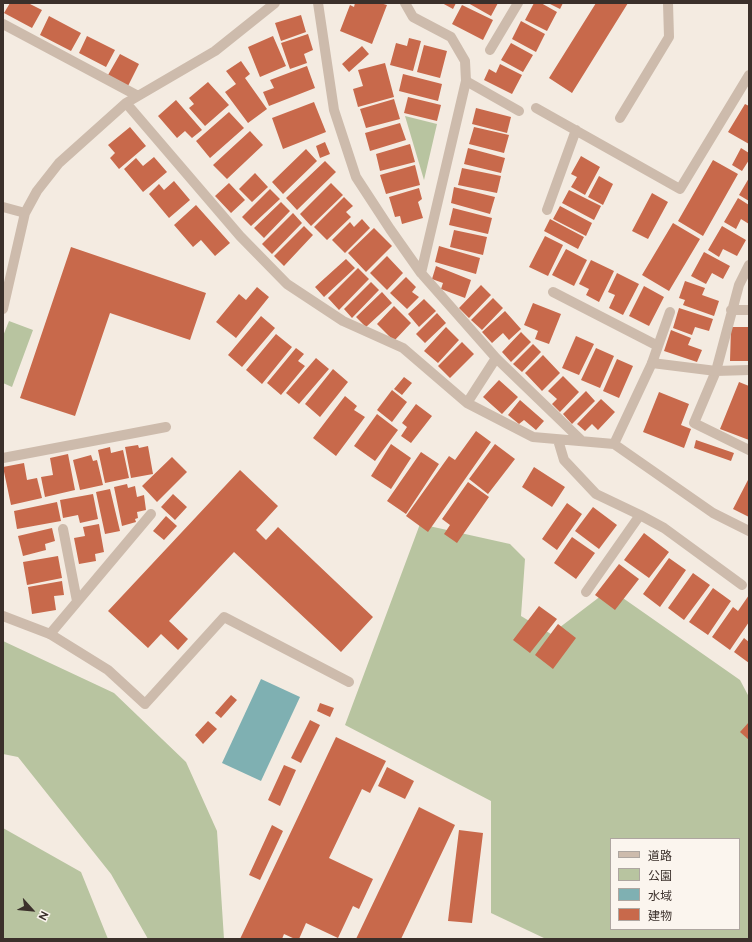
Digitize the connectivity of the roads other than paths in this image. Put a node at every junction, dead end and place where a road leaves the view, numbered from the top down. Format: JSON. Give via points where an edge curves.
{"nodes":[{"id":1,"x":275,"y":3,"type":"edge"},
{"id":2,"x":318,"y":3,"type":"edge"},
{"id":3,"x":405,"y":3,"type":"edge"},
{"id":4,"x":518,"y":3,"type":"edge"},
{"id":5,"x":668,"y":3,"type":"edge"},
{"id":6,"x":3,"y":24,"type":"edge"},
{"id":7,"x":490,"y":50,"type":"dead end"},
{"id":8,"x":749,"y":75,"type":"edge"},
{"id":9,"x":466,"y":81,"type":"junction"},
{"id":10,"x":138,"y":96,"type":"junction"},
{"id":11,"x":126,"y":103,"type":"junction"},
{"id":12,"x":536,"y":108,"type":"dead end"},
{"id":13,"x":519,"y":111,"type":"dead end"},
{"id":14,"x":620,"y":118,"type":"dead end"},
{"id":15,"x":576,"y":130,"type":"junction"},
{"id":16,"x":3,"y":207,"type":"edge"},
{"id":17,"x":547,"y":210,"type":"dead end"},
{"id":18,"x":25,"y":213,"type":"junction"},
{"id":19,"x":749,"y":266,"type":"edge"},
{"id":20,"x":421,"y":273,"type":"junction"},
{"id":21,"x":553,"y":292,"type":"dead end"},
{"id":22,"x":3,"y":309,"type":"edge"},
{"id":23,"x":731,"y":310,"type":"junction"},
{"id":24,"x":749,"y":310,"type":"edge"},
{"id":25,"x":670,"y":312,"type":"dead end"},
{"id":26,"x":658,"y":346,"type":"junction"},
{"id":27,"x":496,"y":358,"type":"junction"},
{"id":28,"x":652,"y":363,"type":"junction"},
{"id":29,"x":749,"y":370,"type":"edge"},
{"id":30,"x":716,"y":371,"type":"junction"},
{"id":31,"x":467,"y":403,"type":"junction"},
{"id":32,"x":166,"y":427,"type":"dead end"},
{"id":33,"x":558,"y":440,"type":"junction"},
{"id":34,"x":582,"y":441,"type":"junction"},
{"id":35,"x":614,"y":444,"type":"junction"},
{"id":36,"x":749,"y":450,"type":"edge"},
{"id":37,"x":3,"y":458,"type":"edge"},
{"id":38,"x":151,"y":514,"type":"dead end"},
{"id":39,"x":640,"y":515,"type":"junction"},
{"id":40,"x":63,"y":529,"type":"dead end"},
{"id":41,"x":749,"y":531,"type":"edge"},
{"id":42,"x":742,"y":585,"type":"dead end"},
{"id":43,"x":586,"y":592,"type":"dead end"},
{"id":44,"x":77,"y":601,"type":"junction"},
{"id":45,"x":3,"y":616,"type":"edge"},
{"id":46,"x":50,"y":634,"type":"junction"},
{"id":47,"x":349,"y":682,"type":"dead end"}],
"edges":[{"from":1,"to":10,"type":"street","via":[[215,51]]},
{"from":2,"to":20,"type":"street","via":[[334,110],[356,177]]},
{"from":3,"to":9,"type":"street","via":[[413,17],[451,37],[465,60]]},
{"from":4,"to":7,"type":"street"},
{"from":5,"to":14,"type":"street","via":[[669,37]]},
{"from":6,"to":10,"type":"street"},
{"from":8,"to":15,"type":"street","via":[[680,189]]},
{"from":9,"to":13,"type":"street"},
{"from":9,"to":20,"type":"street"},
{"from":10,"to":11,"type":"street"},
{"from":11,"to":18,"type":"street","via":[[59,163],[37,191]]},
{"from":11,"to":31,"type":"street","via":[[240,236],[287,284],[343,321],[403,348]]},
{"from":12,"to":15,"type":"street"},
{"from":15,"to":17,"type":"street"},
{"from":16,"to":18,"type":"street"},
{"from":18,"to":22,"type":"street"},
{"from":19,"to":23,"type":"street","via":[[739,285]]},
{"from":20,"to":27,"type":"street"},
{"from":21,"to":26,"type":"street"},
{"from":23,"to":24,"type":"street"},
{"from":23,"to":30,"type":"street"},
{"from":25,"to":26,"type":"street"},
{"from":26,"to":28,"type":"street"},
{"from":27,"to":31,"type":"street"},
{"from":27,"to":34,"type":"street"},
{"from":28,"to":30,"type":"street"},
{"from":28,"to":35,"type":"street"},
{"from":29,"to":30,"type":"street"},
{"from":30,"to":36,"type":"street","via":[[694,423]]},
{"from":31,"to":33,"type":"street","via":[[533,437]]},
{"from":32,"to":37,"type":"street"},
{"from":33,"to":34,"type":"street"},
{"from":33,"to":39,"type":"street","via":[[564,460],[596,494]]},
{"from":34,"to":35,"type":"street"},
{"from":35,"to":41,"type":"street","via":[[713,513]]},
{"from":38,"to":44,"type":"street"},
{"from":39,"to":42,"type":"street","via":[[664,528]]},
{"from":39,"to":43,"type":"street"},
{"from":40,"to":44,"type":"street"},
{"from":44,"to":46,"type":"street"},
{"from":45,"to":46,"type":"street"},
{"from":46,"to":47,"type":"street","via":[[108,670],[146,704],[224,617]]}]}
